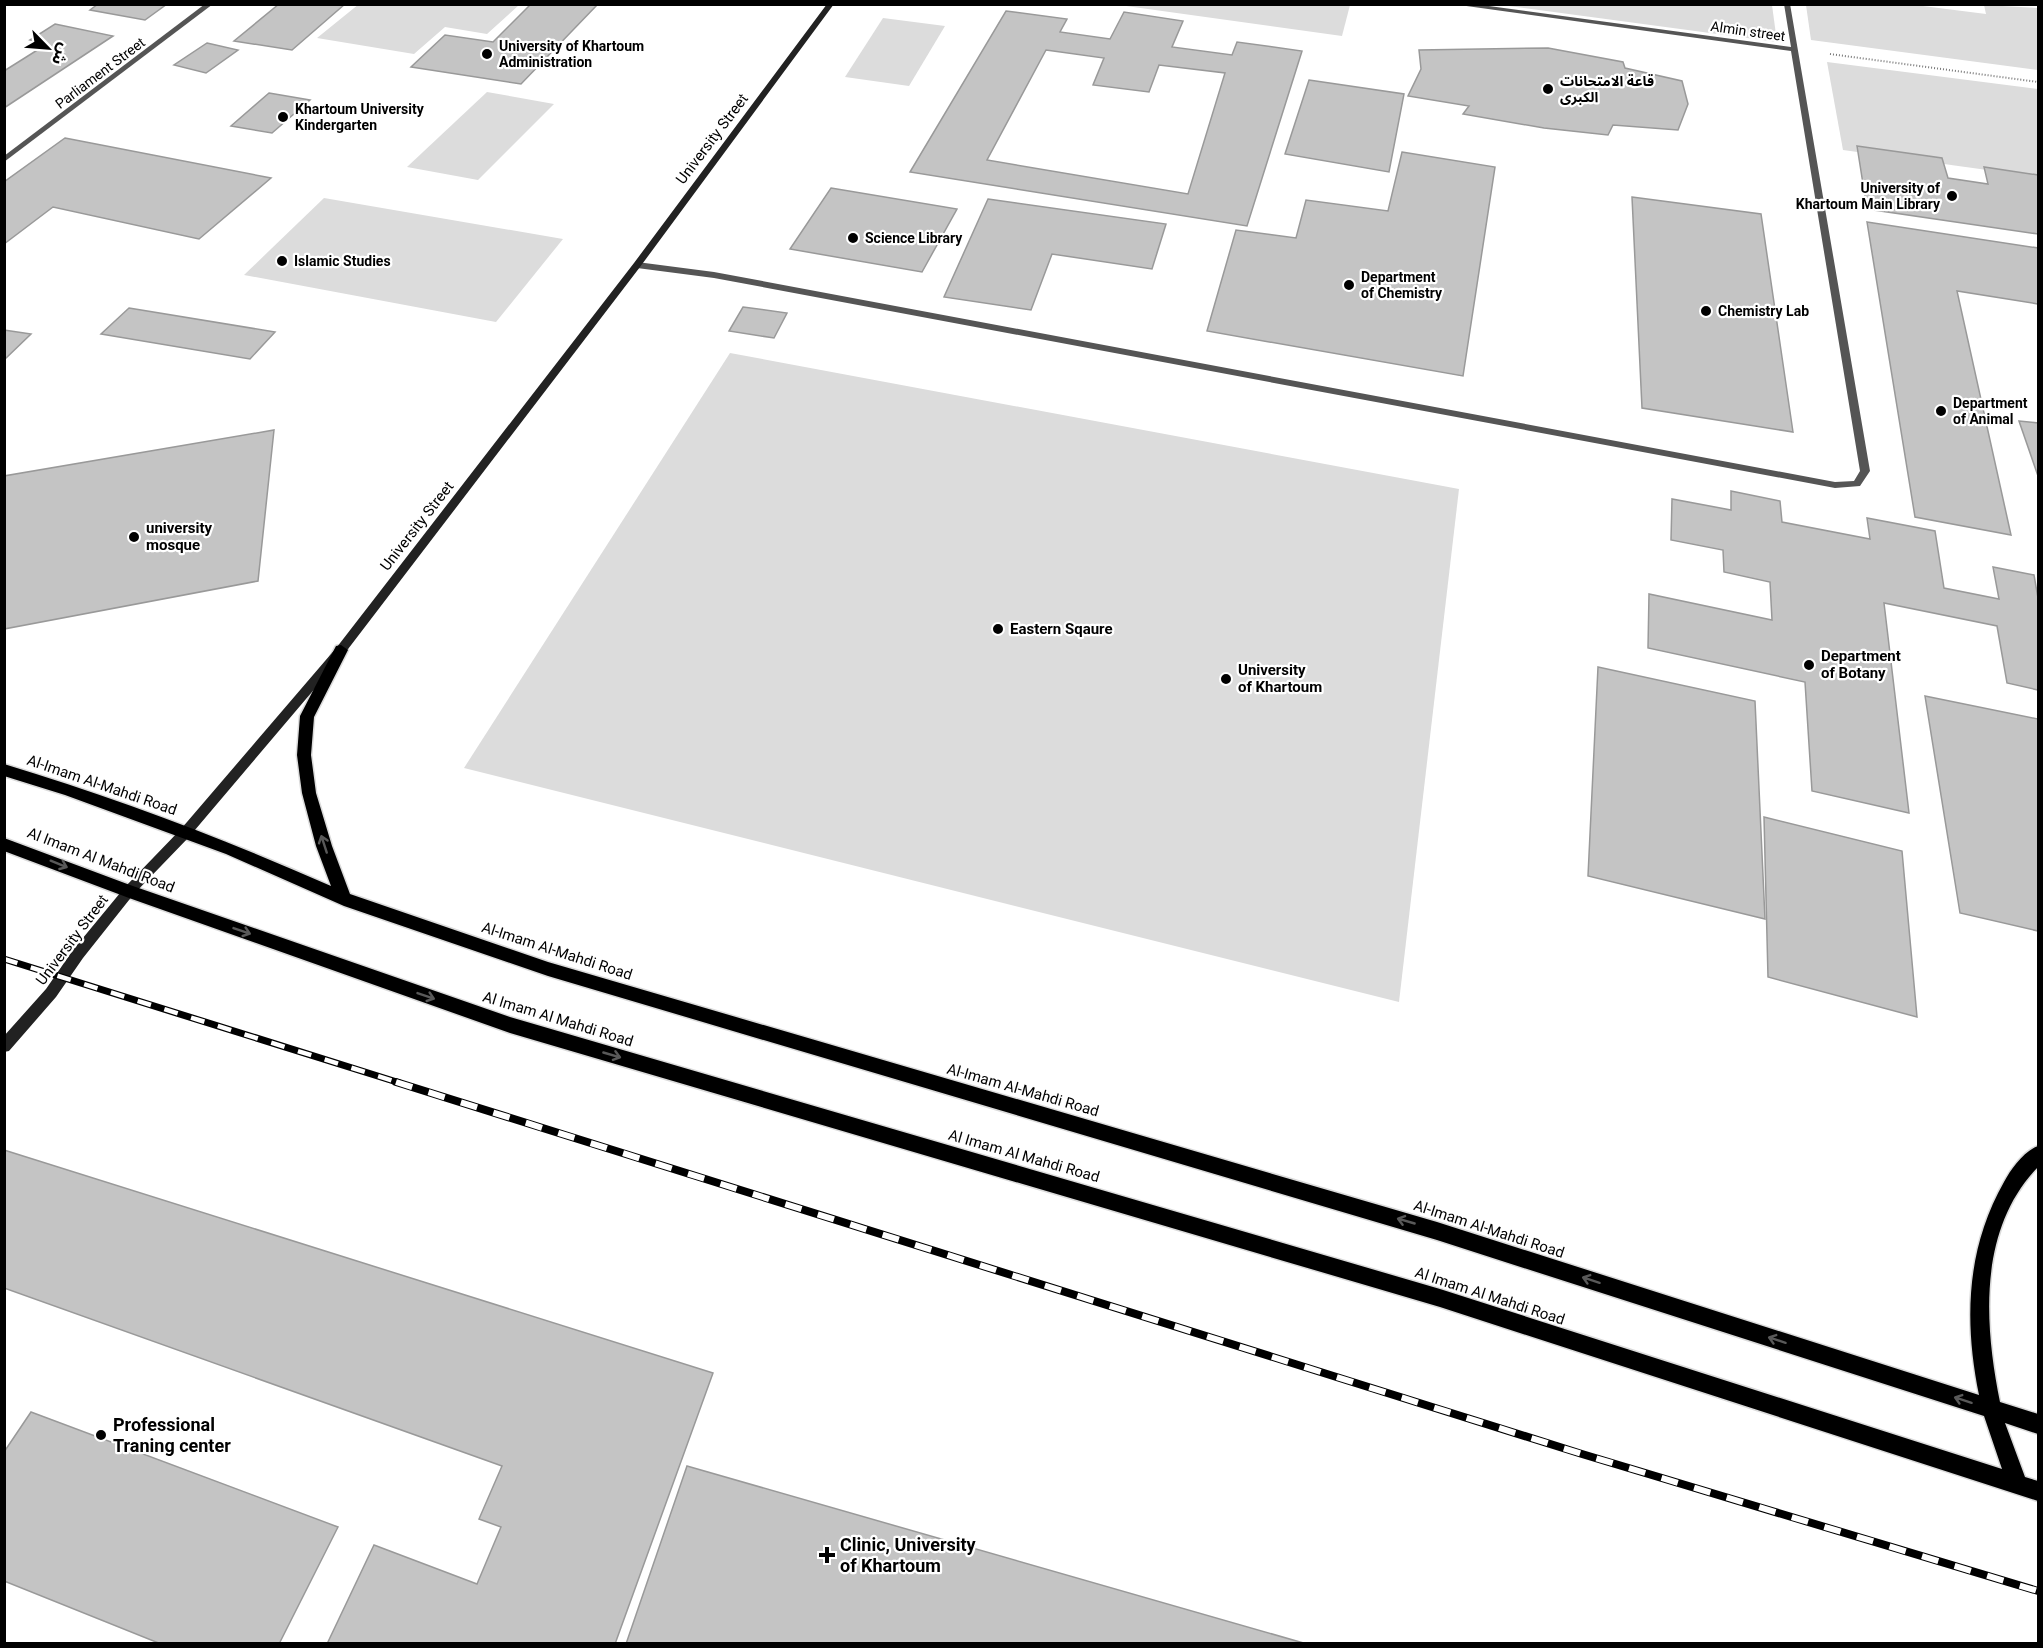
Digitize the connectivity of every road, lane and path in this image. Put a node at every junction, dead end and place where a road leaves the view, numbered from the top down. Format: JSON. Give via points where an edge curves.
{"nodes":[{"id":1,"x":210,"y":4,"type":"edge"},
{"id":2,"x":831,"y":4,"type":"edge"},
{"id":3,"x":1455,"y":4,"type":"edge"},
{"id":4,"x":1787,"y":4,"type":"edge"},
{"id":5,"x":1793,"y":49,"type":"junction"},
{"id":6,"x":2038,"y":82,"type":"edge"},
{"id":7,"x":4,"y":160,"type":"edge"},
{"id":8,"x":637,"y":265,"type":"junction"},
{"id":9,"x":341,"y":650,"type":"junction"},
{"id":10,"x":4,"y":770,"type":"edge"},
{"id":11,"x":185,"y":833,"type":"junction"},
{"id":12,"x":4,"y":844,"type":"edge"},
{"id":13,"x":129,"y":891,"type":"junction"},
{"id":14,"x":344,"y":899,"type":"junction"},
{"id":15,"x":4,"y":1046,"type":"edge"},
{"id":16,"x":2038,"y":1155,"type":"edge"},
{"id":17,"x":1992,"y":1409,"type":"junction"},
{"id":18,"x":2038,"y":1424,"type":"edge"},
{"id":19,"x":2018,"y":1485,"type":"junction"},
{"id":20,"x":2038,"y":1491,"type":"edge"}],
"edges":[{"from":1,"to":7,"type":"street","name":"Parliament Street"},
{"from":2,"to":8,"type":"main road","name":"University Street"},
{"from":3,"to":5,"type":"street","name":"Almin street"},
{"from":4,"to":5,"type":"street"},
{"from":5,"to":6,"type":"path","name":"Almin street"},
{"from":5,"to":8,"type":"street","via":[[1865,471],[1857,484],[1835,485],[714,275]]},
{"from":8,"to":9,"type":"main road","name":"University Street"},
{"from":9,"to":11,"type":"main road","name":"University Street"},
{"from":14,"to":9,"type":"main road","one_way":true,"via":[[309,794],[304,755],[307,716]]},
{"from":10,"to":11,"type":"main road","name":"Al-Imam Al-Mahdi Road","via":[[68,789]]},
{"from":11,"to":13,"type":"main road","name":"University Street"},
{"from":11,"to":14,"type":"main road","name":"Al-Imam Al-Mahdi Road"},
{"from":12,"to":13,"type":"main road","name":"Al Imam Al Mahdi Road","one_way":true},
{"from":13,"to":15,"type":"main road","name":"University Street","via":[[51,993]]},
{"from":13,"to":19,"type":"main road","name":"Al Imam Al Mahdi Road","one_way":true,"via":[[510,1025],[1440,1298]]},
{"from":17,"to":14,"type":"main road","name":"Al-Imam Al-Mahdi Road","one_way":true,"via":[[1437,1231],[548,969]]},
{"from":16,"to":17,"type":"main road","via":[[2014,1181],[1991,1226],[1979,1281],[1980,1344]]},
{"from":17,"to":18,"type":"main road","name":"Al-Imam Al-Mahdi Road"},
{"from":17,"to":19,"type":"main road"},
{"from":19,"to":20,"type":"main road","name":"Al Imam Al Mahdi Road"}]}
